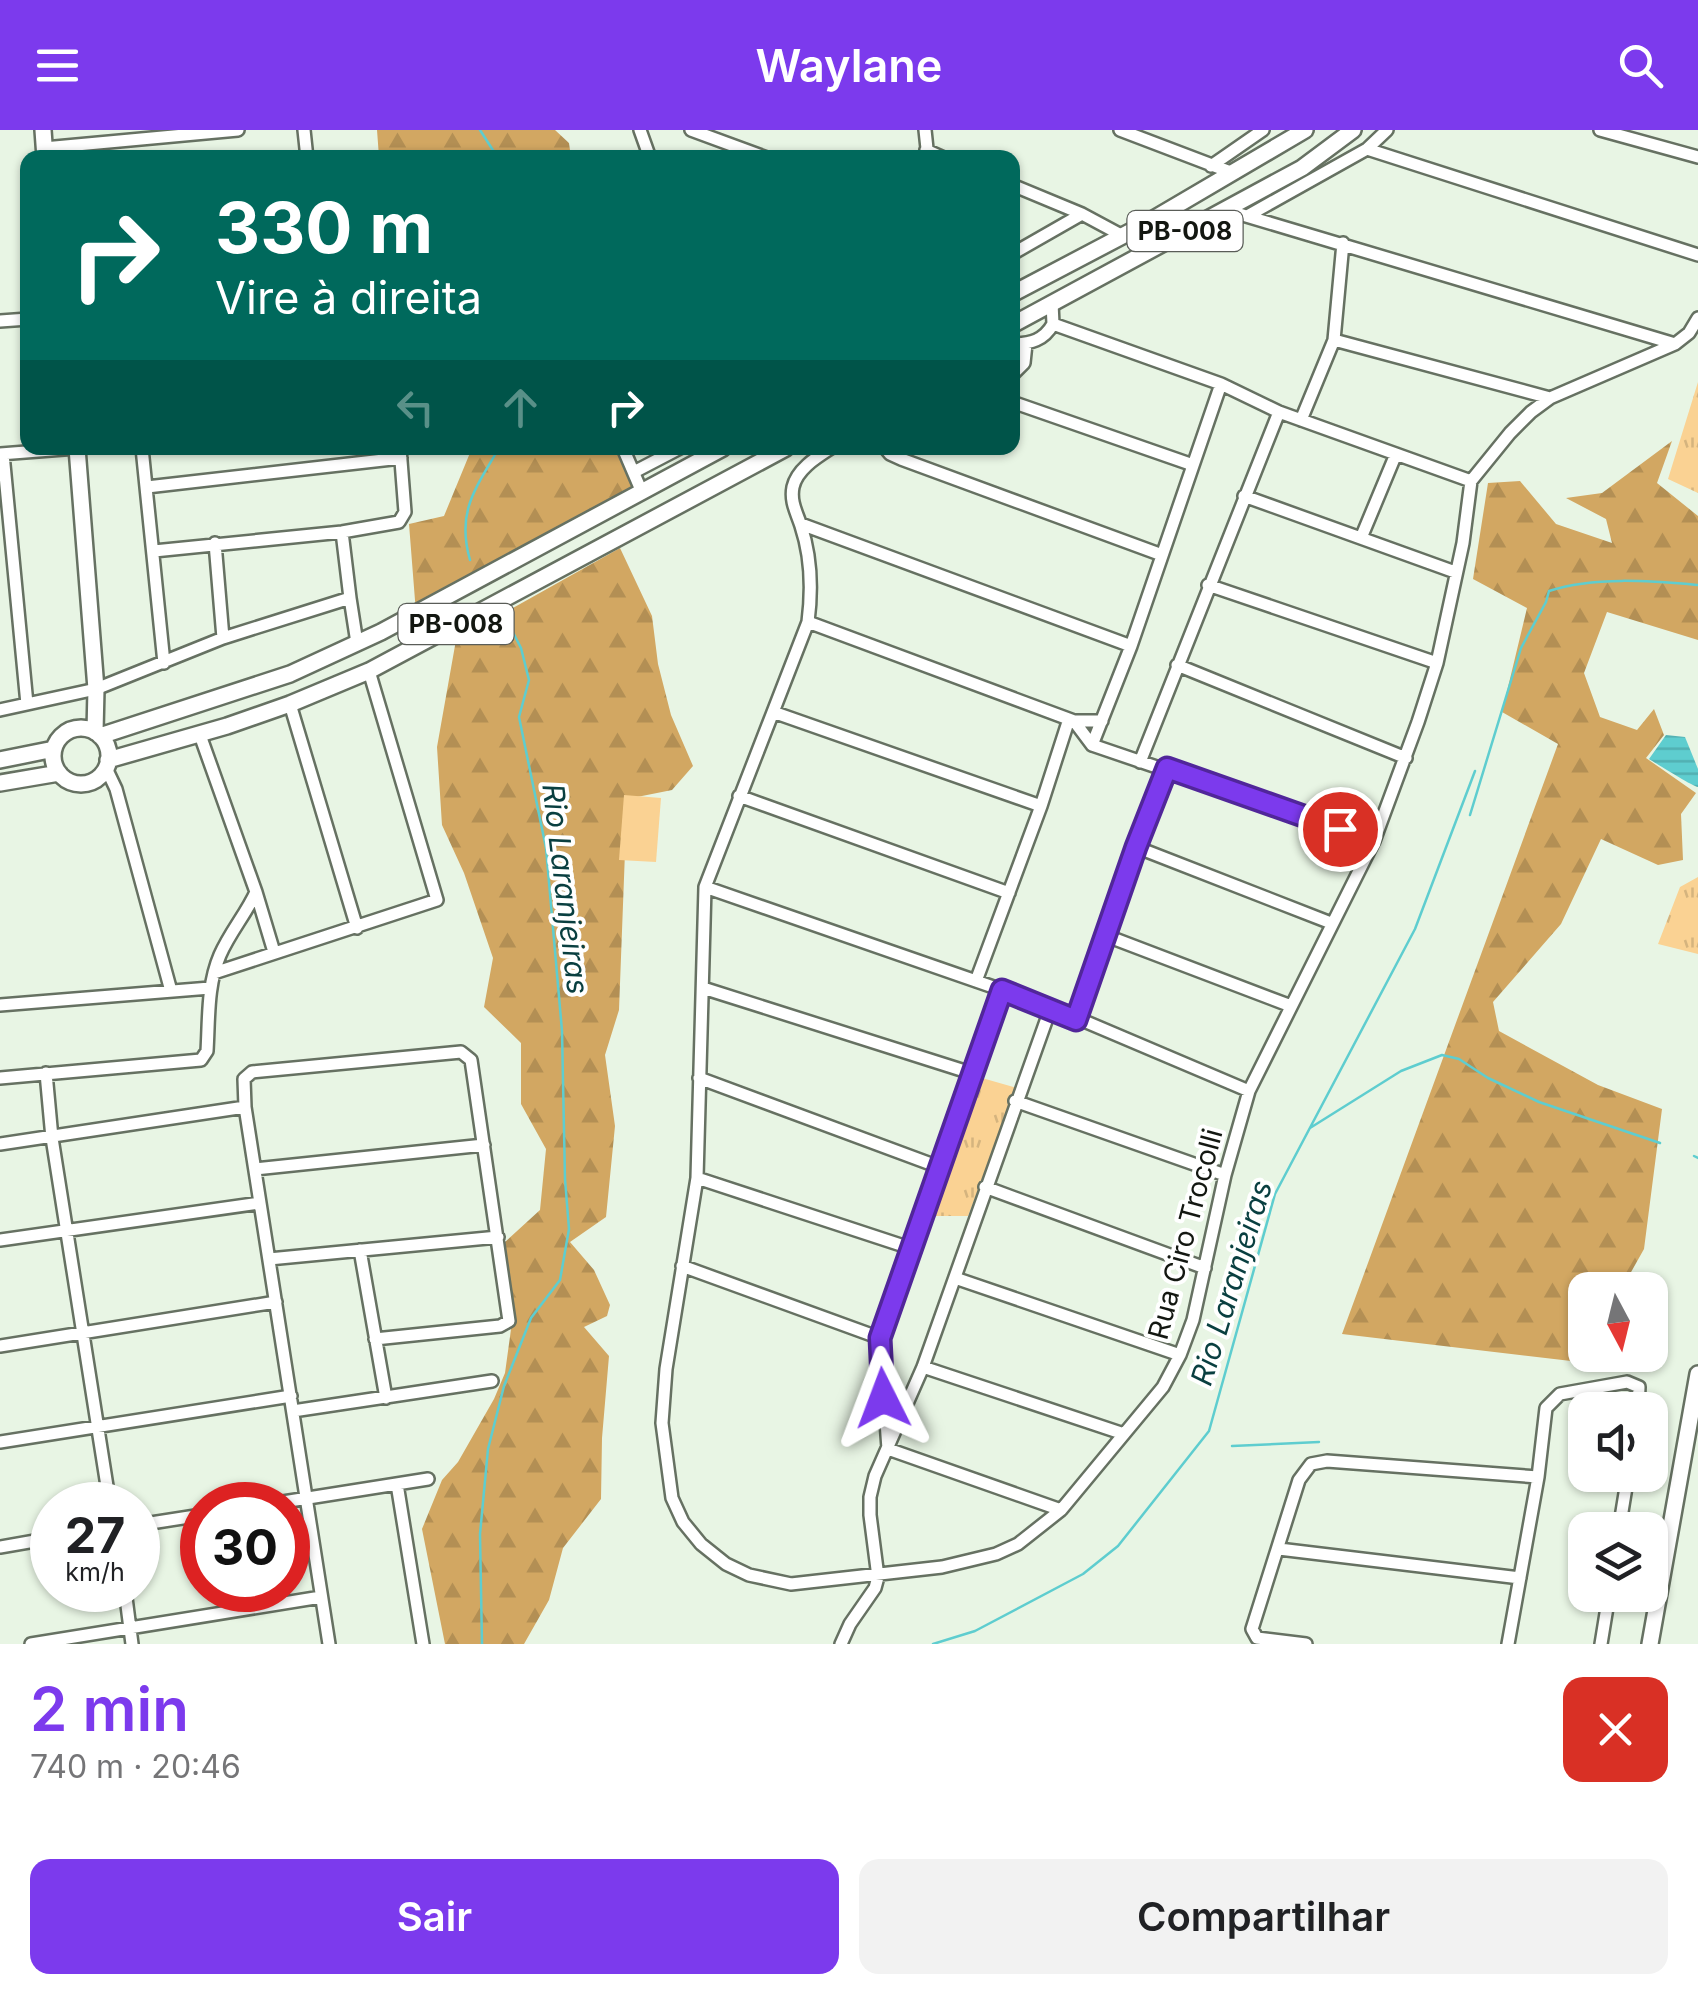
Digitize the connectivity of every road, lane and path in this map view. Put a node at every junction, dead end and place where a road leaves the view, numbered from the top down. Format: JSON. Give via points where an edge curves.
{"nodes":[{"id":1,"x":238,"y":130,"type":"edge"},
{"id":2,"x":691,"y":130,"type":"edge"},
{"id":3,"x":1120,"y":130,"type":"edge"},
{"id":4,"x":1263,"y":130,"type":"edge"},
{"id":5,"x":1305,"y":130,"type":"edge"},
{"id":6,"x":1353,"y":130,"type":"edge"},
{"id":7,"x":1386,"y":130,"type":"edge"},
{"id":8,"x":1600,"y":130,"type":"edge"},
{"id":9,"x":112,"y":141,"type":"junction"},
{"id":10,"x":1367,"y":149,"type":"junction"},
{"id":11,"x":62,"y":150,"type":"edge"},
{"id":12,"x":113,"y":150,"type":"edge"},
{"id":13,"x":745,"y":150,"type":"edge"},
{"id":14,"x":1698,"y":158,"type":"edge"},
{"id":15,"x":1211,"y":166,"type":"junction"},
{"id":16,"x":1233,"y":172,"type":"junction"},
{"id":17,"x":1020,"y":189,"type":"edge"},
{"id":18,"x":1226,"y":210,"type":"junction"},
{"id":19,"x":1082,"y":214,"type":"junction"},
{"id":20,"x":1249,"y":215,"type":"junction"},
{"id":21,"x":1144,"y":224,"type":"junction"},
{"id":22,"x":1123,"y":236,"type":"junction"},
{"id":23,"x":1343,"y":243,"type":"junction"},
{"id":24,"x":1107,"y":244,"type":"junction"},
{"id":25,"x":1020,"y":249,"type":"edge"},
{"id":26,"x":1144,"y":254,"type":"junction"},
{"id":27,"x":1698,"y":255,"type":"edge"},
{"id":28,"x":1102,"y":276,"type":"junction"},
{"id":29,"x":1020,"y":290,"type":"edge"},
{"id":30,"x":1052,"y":303,"type":"junction"},
{"id":31,"x":1698,"y":318,"type":"edge"},
{"id":32,"x":1020,"y":320,"type":"edge"},
{"id":33,"x":1053,"y":324,"type":"junction"},
{"id":34,"x":1334,"y":340,"type":"junction"},
{"id":35,"x":1020,"y":344,"type":"edge"},
{"id":36,"x":1675,"y":344,"type":"junction"},
{"id":37,"x":1220,"y":384,"type":"junction"},
{"id":38,"x":1550,"y":398,"type":"junction"},
{"id":39,"x":1020,"y":405,"type":"edge"},
{"id":40,"x":1280,"y":412,"type":"junction"},
{"id":41,"x":1302,"y":420,"type":"junction"},
{"id":42,"x":2,"y":454,"type":"edge"},
{"id":43,"x":1396,"y":454,"type":"junction"},
{"id":44,"x":78,"y":455,"type":"edge"},
{"id":45,"x":143,"y":455,"type":"edge"},
{"id":46,"x":386,"y":455,"type":"edge"},
{"id":47,"x":401,"y":455,"type":"edge"},
{"id":48,"x":626,"y":455,"type":"edge"},
{"id":49,"x":667,"y":455,"type":"edge"},
{"id":50,"x":709,"y":455,"type":"edge"},
{"id":51,"x":773,"y":455,"type":"edge"},
{"id":52,"x":821,"y":455,"type":"edge"},
{"id":53,"x":892,"y":455,"type":"edge"},
{"id":54,"x":1194,"y":465,"type":"junction"},
{"id":55,"x":634,"y":472,"type":"junction"},
{"id":56,"x":1471,"y":481,"type":"junction"},
{"id":57,"x":146,"y":487,"type":"junction"},
{"id":58,"x":641,"y":490,"type":"junction"},
{"id":59,"x":1244,"y":496,"type":"junction"},
{"id":60,"x":801,"y":524,"type":"junction"},
{"id":61,"x":342,"y":532,"type":"junction"},
{"id":62,"x":1361,"y":538,"type":"junction"},
{"id":63,"x":214,"y":542,"type":"junction"},
{"id":64,"x":154,"y":551,"type":"junction"},
{"id":65,"x":1162,"y":555,"type":"junction"},
{"id":66,"x":1455,"y":572,"type":"junction"},
{"id":67,"x":1208,"y":585,"type":"junction"},
{"id":68,"x":350,"y":598,"type":"junction"},
{"id":69,"x":808,"y":622,"type":"junction"},
{"id":70,"x":223,"y":638,"type":"junction"},
{"id":71,"x":357,"y":643,"type":"junction"},
{"id":72,"x":1131,"y":646,"type":"junction"},
{"id":73,"x":164,"y":662,"type":"junction"},
{"id":74,"x":1437,"y":664,"type":"junction"},
{"id":75,"x":1176,"y":665,"type":"junction"},
{"id":76,"x":370,"y":670,"type":"junction"},
{"id":77,"x":96,"y":690,"type":"junction"},
{"id":78,"x":26,"y":704,"type":"junction"},
{"id":79,"x":290,"y":704,"type":"junction"},
{"id":80,"x":0,"y":710,"type":"edge"},
{"id":81,"x":773,"y":712,"type":"junction"},
{"id":82,"x":1072,"y":720,"type":"junction"},
{"id":83,"x":1102,"y":722,"type":"junction"},
{"id":84,"x":72,"y":730,"type":"junction"},
{"id":85,"x":98,"y":734,"type":"junction"},
{"id":86,"x":200,"y":735,"type":"junction"},
{"id":87,"x":1092,"y":745,"type":"junction"},
{"id":88,"x":0,"y":747,"type":"edge"},
{"id":89,"x":54,"y":748,"type":"junction"},
{"id":90,"x":17,"y":758,"type":"junction"},
{"id":91,"x":1406,"y":758,"type":"junction"},
{"id":92,"x":0,"y":760,"type":"edge"},
{"id":93,"x":1140,"y":762,"type":"junction"},
{"id":94,"x":107,"y":764,"type":"junction"},
{"id":95,"x":1167,"y":768,"type":"junction"},
{"id":96,"x":59,"y":773,"type":"junction"},
{"id":97,"x":0,"y":783,"type":"edge"},
{"id":98,"x":738,"y":796,"type":"junction"},
{"id":99,"x":1041,"y":806,"type":"junction"},
{"id":100,"x":1374,"y":841,"type":"junction"},
{"id":101,"x":1136,"y":847,"type":"junction"},
{"id":102,"x":705,"y":887,"type":"junction"},
{"id":103,"x":256,"y":892,"type":"junction"},
{"id":104,"x":1009,"y":893,"type":"junction"},
{"id":105,"x":1332,"y":923,"type":"junction"},
{"id":106,"x":357,"y":928,"type":"junction"},
{"id":107,"x":1106,"y":936,"type":"junction"},
{"id":108,"x":274,"y":952,"type":"junction"},
{"id":109,"x":214,"y":974,"type":"junction"},
{"id":110,"x":976,"y":980,"type":"junction"},
{"id":111,"x":210,"y":988,"type":"junction"},
{"id":112,"x":703,"y":988,"type":"junction"},
{"id":113,"x":1002,"y":990,"type":"junction"},
{"id":114,"x":171,"y":991,"type":"junction"},
{"id":115,"x":0,"y":1005,"type":"edge"},
{"id":116,"x":1291,"y":1006,"type":"junction"},
{"id":117,"x":1051,"y":1007,"type":"junction"},
{"id":118,"x":1076,"y":1020,"type":"junction"},
{"id":119,"x":46,"y":1073,"type":"junction"},
{"id":120,"x":971,"y":1073,"type":"junction"},
{"id":121,"x":0,"y":1078,"type":"edge"},
{"id":122,"x":699,"y":1078,"type":"junction"},
{"id":123,"x":1249,"y":1090,"type":"junction"},
{"id":124,"x":1015,"y":1100,"type":"junction"},
{"id":125,"x":245,"y":1107,"type":"junction"},
{"id":126,"x":52,"y":1138,"type":"junction"},
{"id":127,"x":0,"y":1144,"type":"edge"},
{"id":128,"x":484,"y":1145,"type":"junction"},
{"id":129,"x":940,"y":1167,"type":"junction"},
{"id":130,"x":255,"y":1169,"type":"junction"},
{"id":131,"x":1225,"y":1174,"type":"junction"},
{"id":132,"x":697,"y":1178,"type":"junction"},
{"id":133,"x":985,"y":1187,"type":"junction"},
{"id":134,"x":260,"y":1204,"type":"junction"},
{"id":135,"x":67,"y":1230,"type":"junction"},
{"id":136,"x":498,"y":1237,"type":"junction"},
{"id":137,"x":0,"y":1240,"type":"edge"},
{"id":138,"x":910,"y":1248,"type":"junction"},
{"id":139,"x":360,"y":1250,"type":"junction"},
{"id":140,"x":269,"y":1259,"type":"junction"},
{"id":141,"x":682,"y":1266,"type":"junction"},
{"id":142,"x":1206,"y":1268,"type":"junction"},
{"id":143,"x":955,"y":1278,"type":"junction"},
{"id":144,"x":276,"y":1302,"type":"junction"},
{"id":145,"x":83,"y":1333,"type":"junction"},
{"id":146,"x":880,"y":1338,"type":"junction"},
{"id":147,"x":376,"y":1339,"type":"junction"},
{"id":148,"x":0,"y":1346,"type":"edge"},
{"id":149,"x":1180,"y":1355,"type":"junction"},
{"id":150,"x":923,"y":1367,"type":"junction"},
{"id":151,"x":1698,"y":1374,"type":"edge"},
{"id":152,"x":492,"y":1381,"type":"dead end"},
{"id":153,"x":1571,"y":1392,"type":"edge"},
{"id":154,"x":1638,"y":1392,"type":"edge"},
{"id":155,"x":1568,"y":1393,"type":"edge"},
{"id":156,"x":291,"y":1396,"type":"junction"},
{"id":157,"x":386,"y":1398,"type":"junction"},
{"id":158,"x":293,"y":1412,"type":"junction"},
{"id":159,"x":98,"y":1427,"type":"junction"},
{"id":160,"x":1124,"y":1434,"type":"junction"},
{"id":161,"x":0,"y":1442,"type":"edge"},
{"id":162,"x":888,"y":1449,"type":"junction"},
{"id":163,"x":1538,"y":1477,"type":"junction"},
{"id":164,"x":428,"y":1479,"type":"dead end"},
{"id":165,"x":106,"y":1482,"type":"edge"},
{"id":166,"x":304,"y":1482,"type":"edge"},
{"id":167,"x":398,"y":1484,"type":"junction"},
{"id":168,"x":310,"y":1498,"type":"edge"},
{"id":169,"x":1061,"y":1510,"type":"junction"},
{"id":170,"x":310,"y":1519,"type":"edge"},
{"id":171,"x":30,"y":1541,"type":"edge"},
{"id":172,"x":0,"y":1546,"type":"edge"},
{"id":173,"x":1279,"y":1549,"type":"junction"},
{"id":174,"x":878,"y":1577,"type":"junction"},
{"id":175,"x":1520,"y":1578,"type":"junction"},
{"id":176,"x":321,"y":1597,"type":"junction"},
{"id":177,"x":128,"y":1612,"type":"edge"},
{"id":178,"x":1606,"y":1612,"type":"edge"},
{"id":179,"x":130,"y":1626,"type":"junction"},
{"id":180,"x":1601,"y":1643,"type":"edge"},
{"id":181,"x":31,"y":1644,"type":"edge"},
{"id":182,"x":132,"y":1644,"type":"edge"},
{"id":183,"x":329,"y":1644,"type":"edge"},
{"id":184,"x":423,"y":1644,"type":"edge"},
{"id":185,"x":841,"y":1644,"type":"edge"},
{"id":186,"x":1306,"y":1644,"type":"edge"},
{"id":187,"x":1508,"y":1644,"type":"edge"},
{"id":188,"x":1610,"y":1644,"type":"edge"},
{"id":189,"x":1650,"y":1644,"type":"edge"}],
"edges":[{"from":1,"to":9,"type":"street"},
{"from":2,"to":13,"type":"street"},
{"from":3,"to":15,"type":"street"},
{"from":4,"to":15,"type":"street"},
{"from":5,"to":16,"type":"main road","number":"PB-008"},
{"from":6,"to":18,"type":"main road","number":"PB-008"},
{"from":7,"to":10,"type":"street"},
{"from":8,"to":14,"type":"street"},
{"from":9,"to":11,"type":"street"},
{"from":9,"to":12,"type":"street"},
{"from":10,"to":20,"type":"street"},
{"from":10,"to":27,"type":"street"},
{"from":15,"to":16,"type":"street"},
{"from":16,"to":21,"type":"main road","number":"PB-008"},
{"from":17,"to":19,"type":"street"},
{"from":18,"to":20,"type":"street"},
{"from":18,"to":26,"type":"main road","number":"PB-008"},
{"from":19,"to":22,"type":"street"},
{"from":19,"to":25,"type":"street"},
{"from":20,"to":23,"type":"street"},
{"from":21,"to":22,"type":"main road","number":"PB-008"},
{"from":21,"to":26,"type":"main road","via":[[1136,242]]},
{"from":22,"to":24,"type":"main road","number":"PB-008"},
{"from":23,"to":34,"type":"street"},
{"from":23,"to":36,"type":"street"},
{"from":24,"to":28,"type":"main road","via":[[1118,259]]},
{"from":24,"to":29,"type":"main road","number":"PB-008"},
{"from":26,"to":28,"type":"main road","number":"PB-008"},
{"from":28,"to":30,"type":"main road","number":"PB-008"},
{"from":30,"to":32,"type":"main road","number":"PB-008"},
{"from":30,"to":33,"type":"street"},
{"from":31,"to":36,"type":"street"},
{"from":33,"to":35,"type":"street","via":[[1047,334]]},
{"from":33,"to":37,"type":"street"},
{"from":34,"to":38,"type":"street"},
{"from":34,"to":41,"type":"street"},
{"from":36,"to":38,"type":"street"},
{"from":37,"to":40,"type":"street"},
{"from":37,"to":54,"type":"street"},
{"from":38,"to":56,"type":"street"},
{"from":39,"to":54,"type":"street"},
{"from":40,"to":41,"type":"street"},
{"from":40,"to":59,"type":"street"},
{"from":41,"to":43,"type":"street"},
{"from":42,"to":78,"type":"street"},
{"from":43,"to":56,"type":"street"},
{"from":43,"to":62,"type":"street"},
{"from":44,"to":77,"type":"main road"},
{"from":45,"to":57,"type":"street"},
{"from":46,"to":57,"type":"street"},
{"from":47,"to":61,"type":"street","via":[[406,512],[399,522]]},
{"from":48,"to":55,"type":"street"},
{"from":49,"to":55,"type":"street"},
{"from":50,"to":58,"type":"main road","number":"PB-008"},
{"from":51,"to":76,"type":"main road","number":"PB-008"},
{"from":52,"to":60,"type":"street","name":"Rua Ciro Trocolli","via":[[793,485]]},
{"from":53,"to":65,"type":"street"},
{"from":54,"to":65,"type":"street"},
{"from":55,"to":58,"type":"street"},
{"from":56,"to":66,"type":"street","name":"Rua Ciro Trocolli"},
{"from":57,"to":64,"type":"street"},
{"from":58,"to":71,"type":"main road","number":"PB-008"},
{"from":59,"to":62,"type":"street"},
{"from":59,"to":67,"type":"street"},
{"from":60,"to":69,"type":"street","name":"Rua Ciro Trocolli","via":[[811,580]]},
{"from":60,"to":72,"type":"street"},
{"from":61,"to":63,"type":"street"},
{"from":61,"to":68,"type":"street"},
{"from":62,"to":66,"type":"street"},
{"from":63,"to":64,"type":"street"},
{"from":63,"to":70,"type":"street"},
{"from":64,"to":73,"type":"street"},
{"from":65,"to":72,"type":"street"},
{"from":66,"to":74,"type":"street","name":"Rua Ciro Trocolli"},
{"from":67,"to":74,"type":"street"},
{"from":67,"to":75,"type":"street"},
{"from":68,"to":70,"type":"street"},
{"from":68,"to":71,"type":"street"},
{"from":69,"to":81,"type":"street","name":"Rua Ciro Trocolli"},
{"from":69,"to":82,"type":"street"},
{"from":70,"to":73,"type":"street"},
{"from":71,"to":85,"type":"main road","number":"PB-008","via":[[290,674]]},
{"from":72,"to":83,"type":"street"},
{"from":73,"to":77,"type":"street"},
{"from":74,"to":91,"type":"street","name":"Rua Ciro Trocolli"},
{"from":75,"to":91,"type":"street"},
{"from":75,"to":93,"type":"street"},
{"from":76,"to":79,"type":"main road","number":"PB-008"},
{"from":76,"to":106,"type":"street","via":[[437,900]]},
{"from":77,"to":78,"type":"street"},
{"from":77,"to":84,"type":"main road"},
{"from":77,"to":85,"type":"main road"},
{"from":78,"to":80,"type":"street"},
{"from":79,"to":86,"type":"main road","number":"PB-008"},
{"from":79,"to":106,"type":"street"},
{"from":81,"to":98,"type":"street","name":"Rua Ciro Trocolli"},
{"from":81,"to":99,"type":"street"},
{"from":82,"to":83,"type":"street"},
{"from":82,"to":87,"type":"street"},
{"from":82,"to":99,"type":"street"},
{"from":83,"to":87,"type":"street"},
{"from":84,"to":85,"type":"main road"},
{"from":84,"to":89,"type":"main road"},
{"from":85,"to":94,"type":"main road"},
{"from":86,"to":94,"type":"main road","number":"PB-008"},
{"from":86,"to":103,"type":"street"},
{"from":87,"to":93,"type":"street"},
{"from":88,"to":90,"type":"main road"},
{"from":89,"to":90,"type":"main road"},
{"from":89,"to":96,"type":"main road"},
{"from":90,"to":92,"type":"main road"},
{"from":91,"to":100,"type":"street","name":"Rua Ciro Trocolli"},
{"from":93,"to":95,"type":"street"},
{"from":94,"to":96,"type":"main road","via":[[95,780],[80,784]]},
{"from":94,"to":114,"type":"street"},
{"from":95,"to":100,"type":"street"},
{"from":95,"to":101,"type":"street"},
{"from":96,"to":97,"type":"main road"},
{"from":98,"to":102,"type":"street","name":"Rua Ciro Trocolli"},
{"from":98,"to":104,"type":"street"},
{"from":99,"to":104,"type":"street"},
{"from":100,"to":105,"type":"street","name":"Rua Ciro Trocolli"},
{"from":101,"to":105,"type":"street"},
{"from":101,"to":107,"type":"street"},
{"from":102,"to":110,"type":"street"},
{"from":102,"to":112,"type":"street","name":"Rua Ciro Trocolli"},
{"from":103,"to":108,"type":"street"},
{"from":103,"to":109,"type":"street"},
{"from":104,"to":110,"type":"street"},
{"from":105,"to":116,"type":"street","name":"Rua Ciro Trocolli"},
{"from":106,"to":108,"type":"street"},
{"from":107,"to":116,"type":"street"},
{"from":107,"to":118,"type":"street"},
{"from":108,"to":109,"type":"street"},
{"from":109,"to":111,"type":"street"},
{"from":110,"to":113,"type":"street"},
{"from":111,"to":114,"type":"street"},
{"from":111,"to":119,"type":"street","via":[[201,1060]]},
{"from":112,"to":120,"type":"street"},
{"from":112,"to":122,"type":"street","name":"Rua Ciro Trocolli"},
{"from":113,"to":117,"type":"street"},
{"from":113,"to":120,"type":"street"},
{"from":114,"to":115,"type":"street"},
{"from":116,"to":123,"type":"street","name":"Rua Ciro Trocolli"},
{"from":117,"to":118,"type":"street"},
{"from":117,"to":124,"type":"street"},
{"from":118,"to":123,"type":"street"},
{"from":119,"to":121,"type":"street"},
{"from":119,"to":126,"type":"street"},
{"from":120,"to":129,"type":"street"},
{"from":122,"to":129,"type":"street"},
{"from":122,"to":132,"type":"street","name":"Rua Ciro Trocolli"},
{"from":123,"to":131,"type":"street","name":"Rua Ciro Trocolli"},
{"from":124,"to":131,"type":"street"},
{"from":124,"to":133,"type":"street"},
{"from":125,"to":126,"type":"street"},
{"from":125,"to":128,"type":"street","via":[[247,1073],[462,1052],[471,1060]]},
{"from":125,"to":130,"type":"street"},
{"from":126,"to":127,"type":"street"},
{"from":126,"to":135,"type":"street"},
{"from":128,"to":130,"type":"street"},
{"from":128,"to":136,"type":"street"},
{"from":129,"to":138,"type":"street"},
{"from":130,"to":134,"type":"street"},
{"from":131,"to":142,"type":"street","name":"Rua Ciro Trocolli"},
{"from":132,"to":138,"type":"street"},
{"from":132,"to":141,"type":"street","name":"Rua Ciro Trocolli"},
{"from":133,"to":142,"type":"street"},
{"from":133,"to":143,"type":"street"},
{"from":134,"to":135,"type":"street"},
{"from":134,"to":140,"type":"street"},
{"from":135,"to":137,"type":"street"},
{"from":135,"to":145,"type":"street"},
{"from":136,"to":139,"type":"street"},
{"from":136,"to":147,"type":"street","via":[[506,1323]]},
{"from":138,"to":146,"type":"street"},
{"from":139,"to":140,"type":"street"},
{"from":139,"to":147,"type":"street"},
{"from":140,"to":144,"type":"street"},
{"from":141,"to":146,"type":"street"},
{"from":141,"to":174,"type":"street","name":"Rua Ciro Trocolli","via":[[662,1424],[672,1498],[684,1522],[726,1564],[770,1581]]},
{"from":142,"to":149,"type":"street","name":"Rua Ciro Trocolli"},
{"from":143,"to":149,"type":"street"},
{"from":143,"to":150,"type":"street"},
{"from":144,"to":145,"type":"street"},
{"from":144,"to":156,"type":"street"},
{"from":145,"to":148,"type":"street"},
{"from":145,"to":159,"type":"street"},
{"from":146,"to":162,"type":"street"},
{"from":147,"to":157,"type":"street"},
{"from":149,"to":160,"type":"street","name":"Rua Ciro Trocolli"},
{"from":150,"to":160,"type":"street"},
{"from":150,"to":162,"type":"street"},
{"from":151,"to":189,"type":"main road"},
{"from":152,"to":157,"type":"street"},
{"from":153,"to":154,"type":"street","via":[[1628,1382]]},
{"from":155,"to":163,"type":"street","via":[[1546,1408]]},
{"from":156,"to":158,"type":"street"},
{"from":156,"to":159,"type":"street"},
{"from":157,"to":158,"type":"street"},
{"from":158,"to":166,"type":"street"},
{"from":159,"to":161,"type":"street"},
{"from":159,"to":165,"type":"street"},
{"from":160,"to":169,"type":"street","name":"Rua Ciro Trocolli"},
{"from":162,"to":169,"type":"street"},
{"from":162,"to":174,"type":"street","via":[[870,1497]]},
{"from":163,"to":173,"type":"street","via":[[1311,1464]]},
{"from":163,"to":175,"type":"street"},
{"from":164,"to":167,"type":"street"},
{"from":167,"to":168,"type":"street"},
{"from":167,"to":184,"type":"street"},
{"from":169,"to":174,"type":"street","name":"Rua Ciro Trocolli","via":[[1036,1533],[996,1554]]},
{"from":170,"to":176,"type":"street"},
{"from":171,"to":172,"type":"street"},
{"from":173,"to":175,"type":"street"},
{"from":173,"to":186,"type":"street","via":[[1252,1629],[1256,1638]]},
{"from":174,"to":185,"type":"street"},
{"from":175,"to":187,"type":"street"},
{"from":176,"to":179,"type":"street"},
{"from":176,"to":183,"type":"street"},
{"from":177,"to":179,"type":"street"},
{"from":178,"to":180,"type":"street"},
{"from":179,"to":181,"type":"street"},
{"from":179,"to":182,"type":"street"},
{"from":180,"to":188,"type":"street"}]}
